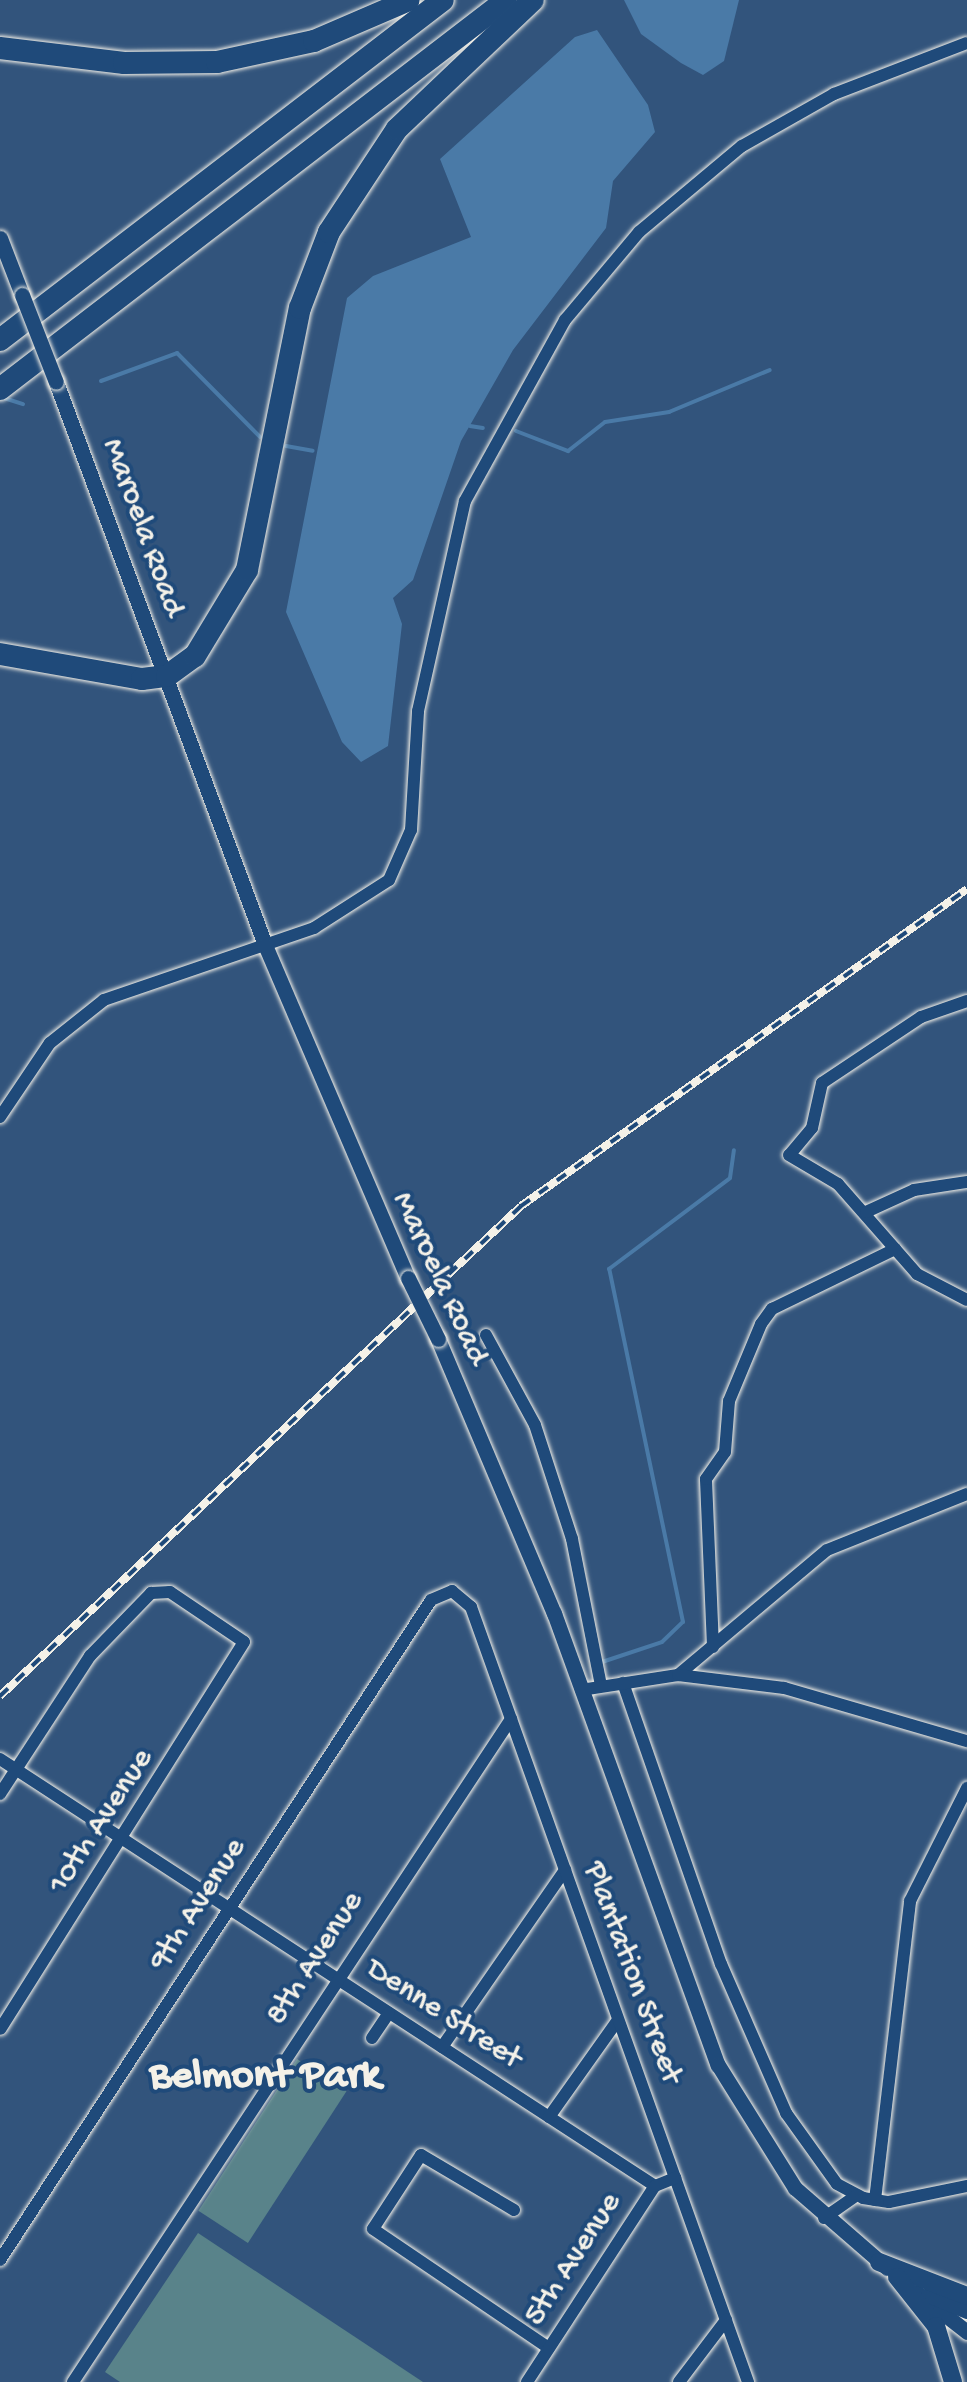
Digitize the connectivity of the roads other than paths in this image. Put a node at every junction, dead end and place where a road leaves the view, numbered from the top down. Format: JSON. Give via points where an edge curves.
{"nodes":[{"id":1,"x":409,"y":0,"type":"edge"},
{"id":2,"x":443,"y":0,"type":"edge"},
{"id":3,"x":506,"y":0,"type":"edge"},
{"id":4,"x":533,"y":0,"type":"edge"},
{"id":5,"x":967,"y":43,"type":"edge"},
{"id":6,"x":0,"y":48,"type":"edge"},
{"id":7,"x":0,"y":238,"type":"edge"},
{"id":8,"x":0,"y":340,"type":"edge"},
{"id":9,"x":0,"y":388,"type":"edge"},
{"id":10,"x":0,"y":654,"type":"edge"},
{"id":11,"x":167,"y":676,"type":"junction"},
{"id":12,"x":265,"y":945,"type":"junction"},
{"id":13,"x":967,"y":1001,"type":"edge"},
{"id":14,"x":0,"y":1117,"type":"edge"},
{"id":15,"x":967,"y":1182,"type":"edge"},
{"id":16,"x":866,"y":1212,"type":"junction"},
{"id":17,"x":895,"y":1249,"type":"junction"},
{"id":18,"x":967,"y":1300,"type":"edge"},
{"id":19,"x":486,"y":1335,"type":"dead end"},
{"id":20,"x":967,"y":1494,"type":"edge"},
{"id":21,"x":452,"y":1591,"type":"joint"},
{"id":22,"x":713,"y":1647,"type":"junction"},
{"id":23,"x":678,"y":1675,"type":"junction"},
{"id":24,"x":622,"y":1683,"type":"junction"},
{"id":25,"x":601,"y":1686,"type":"junction"},
{"id":26,"x":581,"y":1690,"type":"junction"},
{"id":27,"x":511,"y":1719,"type":"junction"},
{"id":28,"x":967,"y":1741,"type":"edge"},
{"id":29,"x":0,"y":1760,"type":"edge"},
{"id":30,"x":16,"y":1770,"type":"junction"},
{"id":31,"x":967,"y":1788,"type":"edge"},
{"id":32,"x":0,"y":1794,"type":"edge"},
{"id":33,"x":124,"y":1840,"type":"junction"},
{"id":34,"x":565,"y":1870,"type":"junction"},
{"id":35,"x":229,"y":1909,"type":"junction"},
{"id":36,"x":336,"y":1978,"type":"junction"},
{"id":37,"x":389,"y":2012,"type":"junction"},
{"id":38,"x":618,"y":2020,"type":"junction"},
{"id":39,"x":0,"y":2029,"type":"edge"},
{"id":40,"x":372,"y":2038,"type":"dead end"},
{"id":41,"x":442,"y":2048,"type":"junction"},
{"id":42,"x":548,"y":2117,"type":"junction"},
{"id":43,"x":675,"y":2178,"type":"junction"},
{"id":44,"x":654,"y":2186,"type":"junction"},
{"id":45,"x":967,"y":2186,"type":"edge"},
{"id":46,"x":857,"y":2195,"type":"junction"},
{"id":47,"x":875,"y":2200,"type":"junction"},
{"id":48,"x":514,"y":2210,"type":"dead end"},
{"id":49,"x":824,"y":2218,"type":"junction"},
{"id":50,"x":0,"y":2260,"type":"edge"},
{"id":51,"x":879,"y":2262,"type":"junction"},
{"id":52,"x":904,"y":2282,"type":"junction"},
{"id":53,"x":967,"y":2296,"type":"edge"},
{"id":54,"x":967,"y":2311,"type":"edge"},
{"id":55,"x":726,"y":2320,"type":"junction"},
{"id":56,"x":967,"y":2332,"type":"edge"},
{"id":57,"x":549,"y":2348,"type":"junction"},
{"id":58,"x":73,"y":2382,"type":"edge"},
{"id":59,"x":527,"y":2382,"type":"edge"},
{"id":60,"x":680,"y":2382,"type":"edge"},
{"id":61,"x":748,"y":2382,"type":"edge"},
{"id":62,"x":952,"y":2382,"type":"edge"}],
"edges":[{"from":1,"to":6,"type":"highway","via":[[314,42],[216,62]]},
{"from":2,"to":8,"type":"highway"},
{"from":3,"to":9,"type":"highway"},
{"from":4,"to":11,"type":"highway","via":[[398,129],[329,232],[300,308],[248,570],[215,631]]},
{"from":5,"to":12,"type":"street","via":[[834,94],[742,146],[663,208],[576,305],[465,501],[429,646],[404,854],[352,912]]},
{"from":7,"to":11,"type":"street","name":"Maroela Road","bridge":true},
{"from":10,"to":11,"type":"highway"},
{"from":11,"to":12,"type":"street","name":"Maroela Road"},
{"from":12,"to":14,"type":"street","via":[[104,1000],[50,1043]]},
{"from":12,"to":26,"type":"street","name":"Maroela Road","bridge":true,"via":[[438,1340]]},
{"from":13,"to":16,"type":"street","via":[[902,1028],[818,1090],[812,1128],[788,1155]]},
{"from":15,"to":16,"type":"street","via":[[914,1190]]},
{"from":16,"to":17,"type":"street"},
{"from":17,"to":18,"type":"street","via":[[916,1274]]},
{"from":17,"to":22,"type":"street","via":[[772,1309],[761,1324],[705,1490]]},
{"from":19,"to":25,"type":"street","via":[[535,1424],[572,1539]]},
{"from":20,"to":22,"type":"street","via":[[827,1550]]},
{"from":21,"to":27,"type":"street","name":"Plantation Street","via":[[468,1602]]},
{"from":21,"to":35,"type":"street","name":"9th Avenue","via":[[432,1600]]},
{"from":22,"to":23,"type":"street"},
{"from":23,"to":24,"type":"street"},
{"from":23,"to":28,"type":"street","via":[[804,1692]]},
{"from":24,"to":25,"type":"street"},
{"from":24,"to":46,"type":"street","via":[[776,2098],[837,2184]]},
{"from":25,"to":26,"type":"street"},
{"from":26,"to":49,"type":"street","name":"Maroela Road","via":[[718,2065],[761,2142]]},
{"from":27,"to":34,"type":"street","name":"Plantation Street"},
{"from":27,"to":36,"type":"street","name":"8th Avenue"},
{"from":29,"to":30,"type":"street","name":"Denne Street"},
{"from":30,"to":32,"type":"street"},
{"from":30,"to":33,"type":"street","name":"Denne Street"},
{"from":30,"to":33,"type":"street","name":"10th Avenue","via":[[90,1656],[148,1595],[170,1592],[246,1645]]},
{"from":31,"to":47,"type":"street","via":[[910,1900]]},
{"from":33,"to":35,"type":"street","name":"Denne Street"},
{"from":33,"to":39,"type":"street","name":"10th Avenue"},
{"from":34,"to":38,"type":"street","name":"Plantation Street"},
{"from":34,"to":41,"type":"street"},
{"from":35,"to":36,"type":"street","name":"Denne Street"},
{"from":35,"to":50,"type":"street","name":"9th Avenue"},
{"from":36,"to":37,"type":"street","name":"Denne Street"},
{"from":36,"to":58,"type":"street","name":"8th Avenue"},
{"from":37,"to":40,"type":"street"},
{"from":37,"to":41,"type":"street","name":"Denne Street"},
{"from":38,"to":42,"type":"street"},
{"from":38,"to":43,"type":"street","name":"Plantation Street"},
{"from":41,"to":42,"type":"street","name":"Denne Street"},
{"from":42,"to":44,"type":"street","name":"Denne Street"},
{"from":43,"to":44,"type":"street","name":"5th Avenue"},
{"from":43,"to":55,"type":"street","name":"Plantation Street"},
{"from":44,"to":57,"type":"street","name":"5th Avenue"},
{"from":45,"to":47,"type":"street"},
{"from":46,"to":47,"type":"street"},
{"from":46,"to":49,"type":"street"},
{"from":48,"to":57,"type":"street","via":[[421,2154],[373,2225]]},
{"from":49,"to":51,"type":"street","name":"Maroela Road"},
{"from":51,"to":52,"type":"street","name":"Maroela Road"},
{"from":51,"to":53,"type":"main road"},
{"from":52,"to":54,"type":"street","name":"Maroela Road"},
{"from":52,"to":56,"type":"street","name":"Maroela Road"},
{"from":52,"to":62,"type":"main road","via":[[936,2326]]},
{"from":55,"to":60,"type":"street"},
{"from":55,"to":61,"type":"street","name":"Plantation Street"},
{"from":57,"to":59,"type":"street","name":"5th Avenue"}]}
